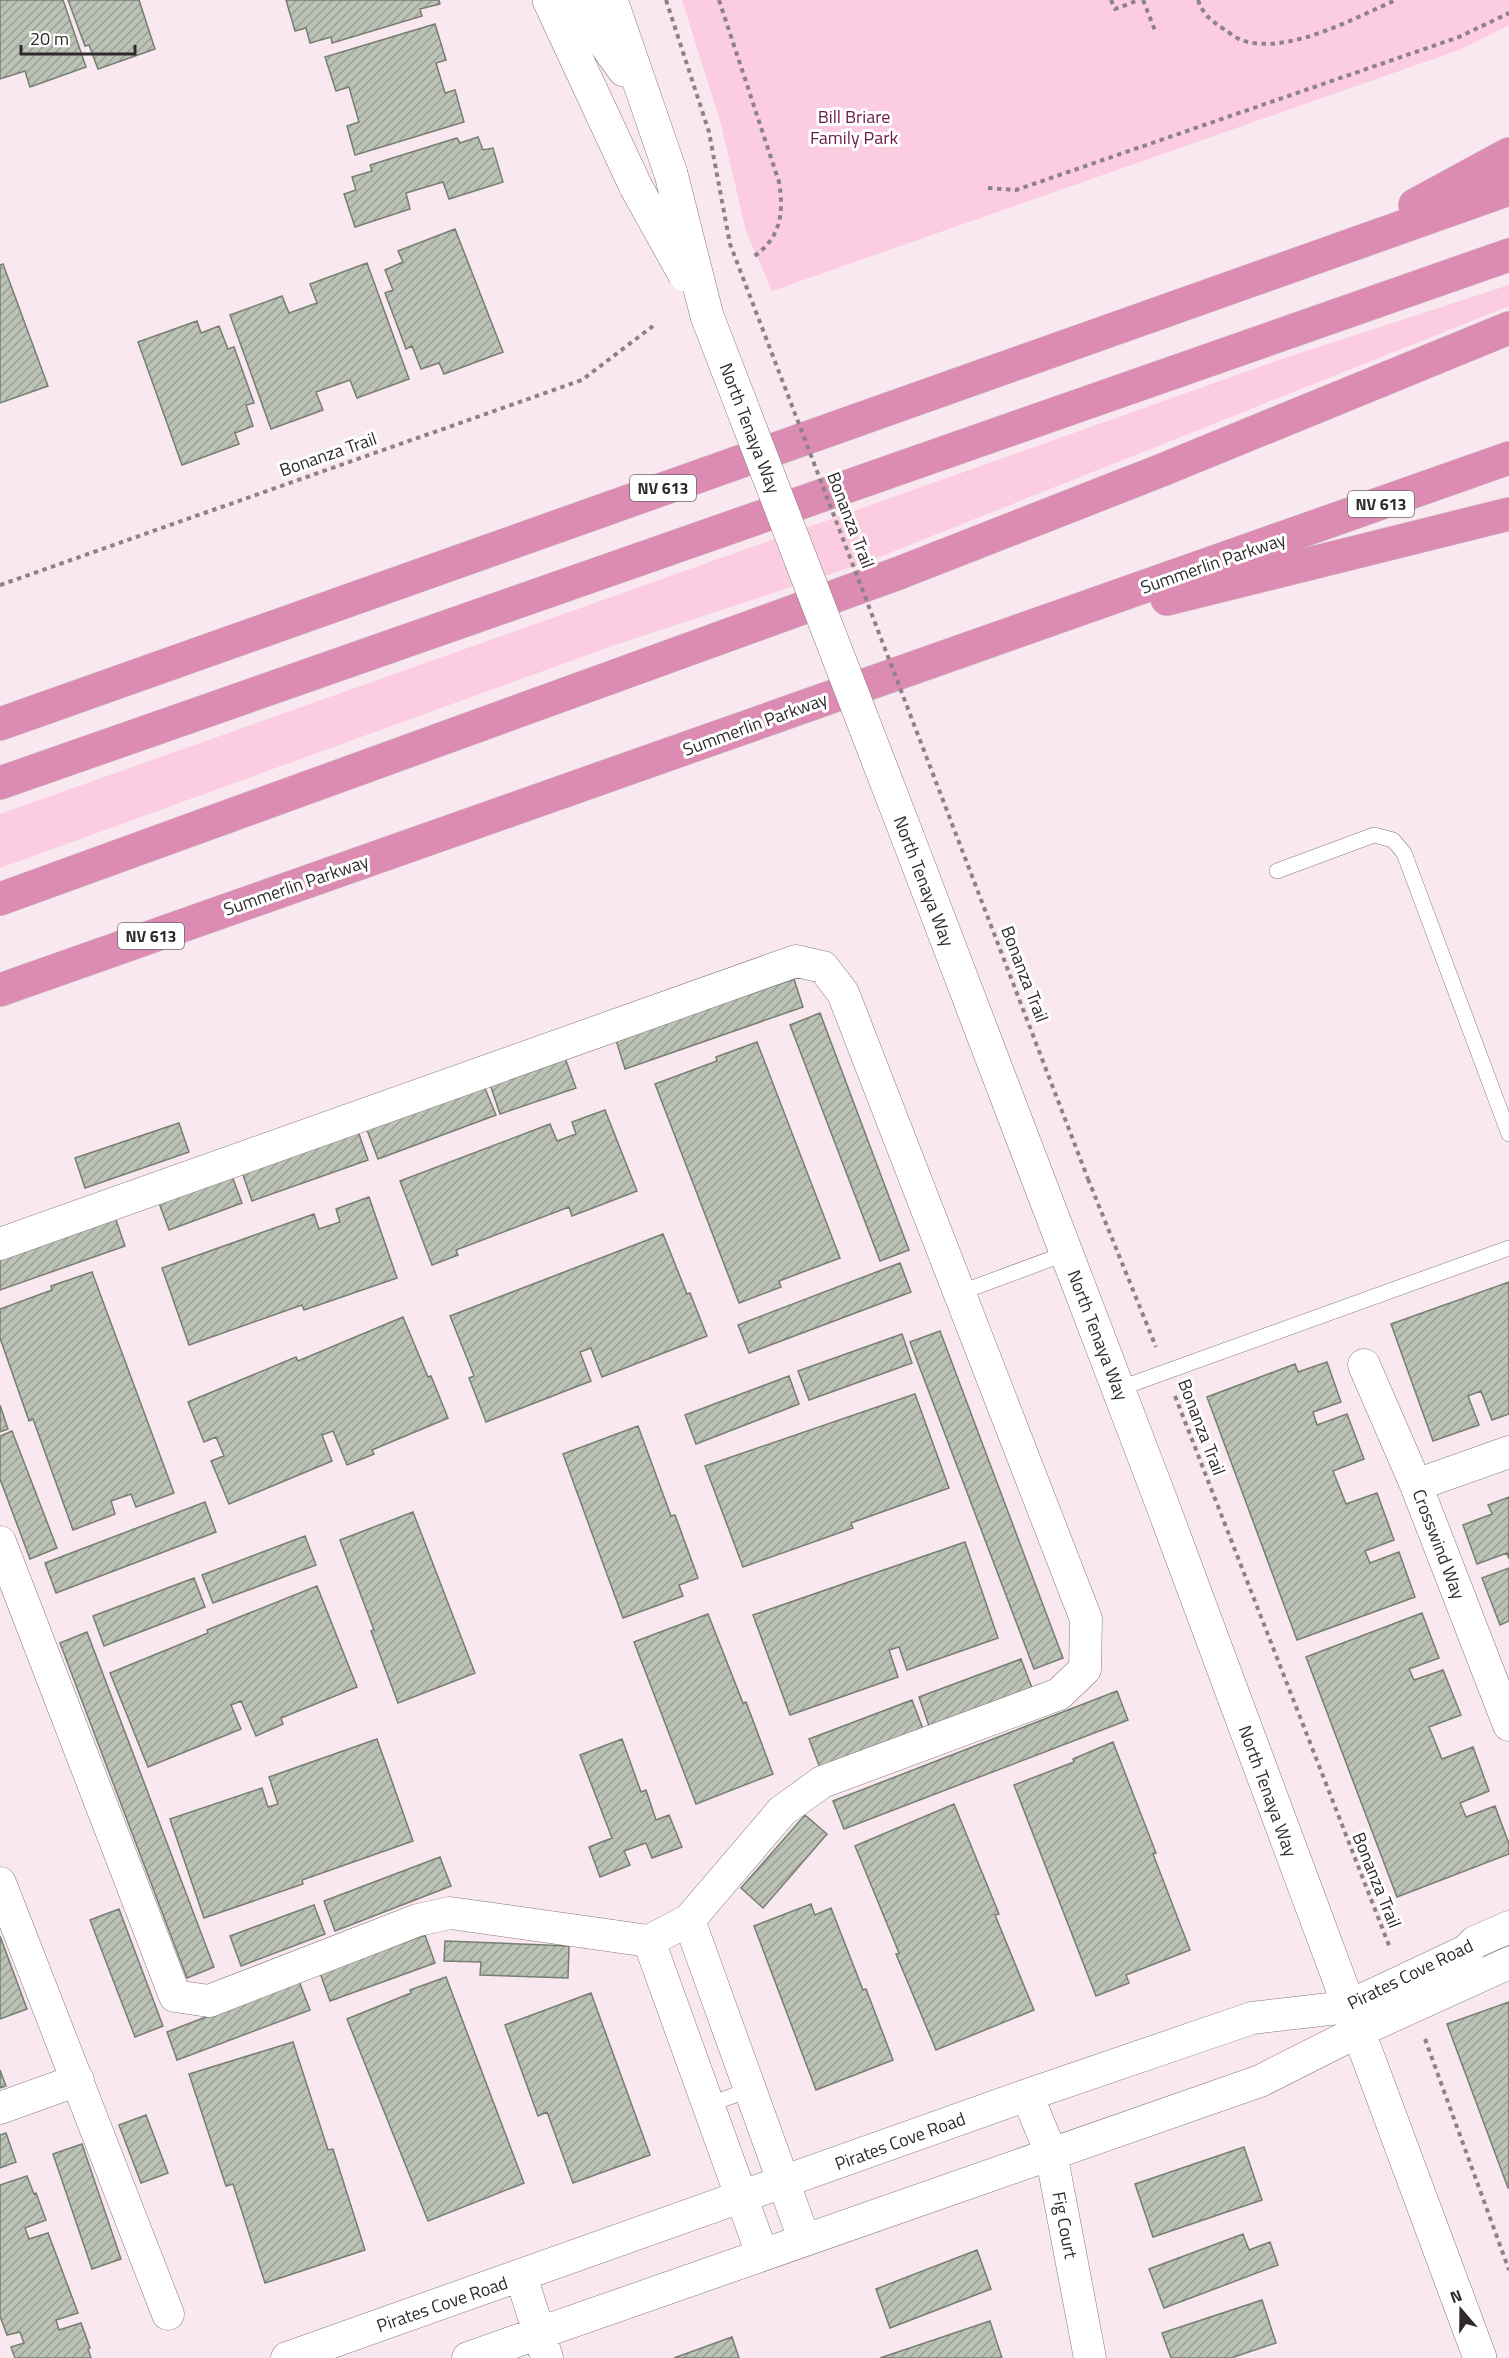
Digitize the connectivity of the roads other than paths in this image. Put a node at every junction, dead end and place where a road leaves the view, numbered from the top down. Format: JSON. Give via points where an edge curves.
{"nodes":[{"id":1,"x":549,"y":0,"type":"edge"},
{"id":2,"x":580,"y":0,"type":"edge"},
{"id":3,"x":611,"y":0,"type":"edge"},
{"id":4,"x":643,"y":96,"type":"junction"},
{"id":5,"x":1509,"y":154,"type":"edge"},
{"id":6,"x":1509,"y":189,"type":"edge"},
{"id":7,"x":1327,"y":253,"type":"junction"},
{"id":8,"x":1509,"y":255,"type":"edge"},
{"id":9,"x":707,"y":316,"type":"junction"},
{"id":10,"x":1509,"y":328,"type":"edge"},
{"id":11,"x":1509,"y":458,"type":"edge"},
{"id":12,"x":1509,"y":514,"type":"edge"},
{"id":13,"x":967,"y":649,"type":"junction"},
{"id":14,"x":0,"y":724,"type":"edge"},
{"id":15,"x":0,"y":783,"type":"edge"},
{"id":16,"x":1277,"y":871,"type":"dead end"},
{"id":17,"x":0,"y":899,"type":"edge"},
{"id":18,"x":0,"y":990,"type":"edge"},
{"id":19,"x":1509,"y":1134,"type":"edge"},
{"id":20,"x":0,"y":1244,"type":"edge"},
{"id":21,"x":1509,"y":1248,"type":"edge"},
{"id":22,"x":1067,"y":1253,"type":"junction"},
{"id":23,"x":959,"y":1293,"type":"junction"},
{"id":24,"x":1364,"y":1365,"type":"dead end"},
{"id":25,"x":1118,"y":1389,"type":"junction"},
{"id":26,"x":1509,"y":1452,"type":"edge"},
{"id":27,"x":1416,"y":1485,"type":"junction"},
{"id":28,"x":0,"y":1542,"type":"edge"},
{"id":29,"x":1509,"y":1725,"type":"edge"},
{"id":30,"x":0,"y":1883,"type":"edge"},
{"id":31,"x":689,"y":1920,"type":"junction"},
{"id":32,"x":1509,"y":1927,"type":"edge"},
{"id":33,"x":649,"y":1941,"type":"junction"},
{"id":34,"x":1475,"y":1942,"type":"junction"},
{"id":35,"x":1498,"y":1968,"type":"edge"},
{"id":36,"x":1352,"y":2019,"type":"junction"},
{"id":37,"x":78,"y":2080,"type":"junction"},
{"id":38,"x":751,"y":2090,"type":"junction"},
{"id":39,"x":1027,"y":2095,"type":"junction"},
{"id":40,"x":708,"y":2105,"type":"junction"},
{"id":41,"x":0,"y":2108,"type":"edge"},
{"id":42,"x":1051,"y":2153,"type":"junction"},
{"id":43,"x":785,"y":2182,"type":"junction"},
{"id":44,"x":741,"y":2197,"type":"junction"},
{"id":45,"x":804,"y":2240,"type":"junction"},
{"id":46,"x":762,"y":2254,"type":"junction"},
{"id":47,"x":521,"y":2276,"type":"junction"},
{"id":48,"x":168,"y":2314,"type":"dead end"},
{"id":49,"x":543,"y":2345,"type":"edge"},
{"id":50,"x":287,"y":2358,"type":"edge"},
{"id":51,"x":468,"y":2358,"type":"edge"},
{"id":52,"x":1090,"y":2358,"type":"edge"},
{"id":53,"x":1480,"y":2358,"type":"edge"}],
"edges":[{"from":1,"to":9,"type":"main road","name":"North Tenaya Way","bridge":true,"via":[[636,187]]},
{"from":2,"to":4,"type":"main road","via":[[589,21]]},
{"from":3,"to":4,"type":"main road","name":"North Tenaya Way"},
{"from":4,"to":9,"type":"main road","name":"North Tenaya Way","bridge":true,"via":[[671,174]]},
{"from":5,"to":7,"type":"highway"},
{"from":6,"to":7,"type":"highway"},
{"from":7,"to":14,"type":"highway","number":"NV 613"},
{"from":8,"to":15,"type":"highway"},
{"from":9,"to":22,"type":"main road","name":"North Tenaya Way","bridge":true},
{"from":10,"to":17,"type":"highway","via":[[899,573]]},
{"from":11,"to":13,"type":"highway","name":"Summerlin Parkway","number":"NV 613"},
{"from":12,"to":13,"type":"highway"},
{"from":13,"to":18,"type":"highway","name":"Summerlin Parkway","number":"NV 613"},
{"from":16,"to":19,"type":"lane","via":[[1374,835],[1393,840],[1404,853]]},
{"from":20,"to":23,"type":"street","via":[[796,961],[823,967],[843,993]]},
{"from":21,"to":25,"type":"lane"},
{"from":22,"to":23,"type":"lane"},
{"from":22,"to":25,"type":"main road","name":"North Tenaya Way"},
{"from":23,"to":31,"type":"street","via":[[1086,1619],[1085,1669],[1059,1694],[822,1782],[782,1811]]},
{"from":24,"to":27,"type":"street","name":"Crosswind Way"},
{"from":25,"to":36,"type":"main road","name":"North Tenaya Way"},
{"from":26,"to":27,"type":"street"},
{"from":27,"to":29,"type":"street","name":"Crosswind Way"},
{"from":28,"to":33,"type":"street","via":[[175,1996],[209,2001],[418,1920],[450,1912]]},
{"from":30,"to":37,"type":"street"},
{"from":31,"to":33,"type":"street"},
{"from":31,"to":38,"type":"street"},
{"from":32,"to":34,"type":"street","name":"Pirates Cove Road"},
{"from":33,"to":40,"type":"street"},
{"from":34,"to":35,"type":"lane"},
{"from":34,"to":36,"type":"street","name":"Pirates Cove Road"},
{"from":35,"to":36,"type":"street","name":"Pirates Cove Road"},
{"from":36,"to":39,"type":"street","name":"Pirates Cove Road","via":[[1252,2018]]},
{"from":36,"to":42,"type":"street","name":"Pirates Cove Road","via":[[1260,2080]]},
{"from":36,"to":53,"type":"main road","name":"North Tenaya Way"},
{"from":37,"to":41,"type":"street"},
{"from":37,"to":48,"type":"street"},
{"from":38,"to":40,"type":"lane"},
{"from":38,"to":43,"type":"street"},
{"from":39,"to":42,"type":"street","name":"Fig Court"},
{"from":39,"to":43,"type":"street","name":"Pirates Cove Road"},
{"from":40,"to":44,"type":"street"},
{"from":42,"to":45,"type":"street","name":"Pirates Cove Road"},
{"from":42,"to":52,"type":"street","name":"Fig Court"},
{"from":43,"to":44,"type":"street","name":"Pirates Cove Road"},
{"from":43,"to":45,"type":"street"},
{"from":44,"to":46,"type":"street"},
{"from":44,"to":47,"type":"street","name":"Pirates Cove Road"},
{"from":45,"to":46,"type":"street","name":"Pirates Cove Road"},
{"from":46,"to":49,"type":"street","name":"Pirates Cove Road"},
{"from":47,"to":49,"type":"street"},
{"from":47,"to":50,"type":"street","name":"Pirates Cove Road"},
{"from":49,"to":51,"type":"street","name":"Pirates Cove Road"}]}
